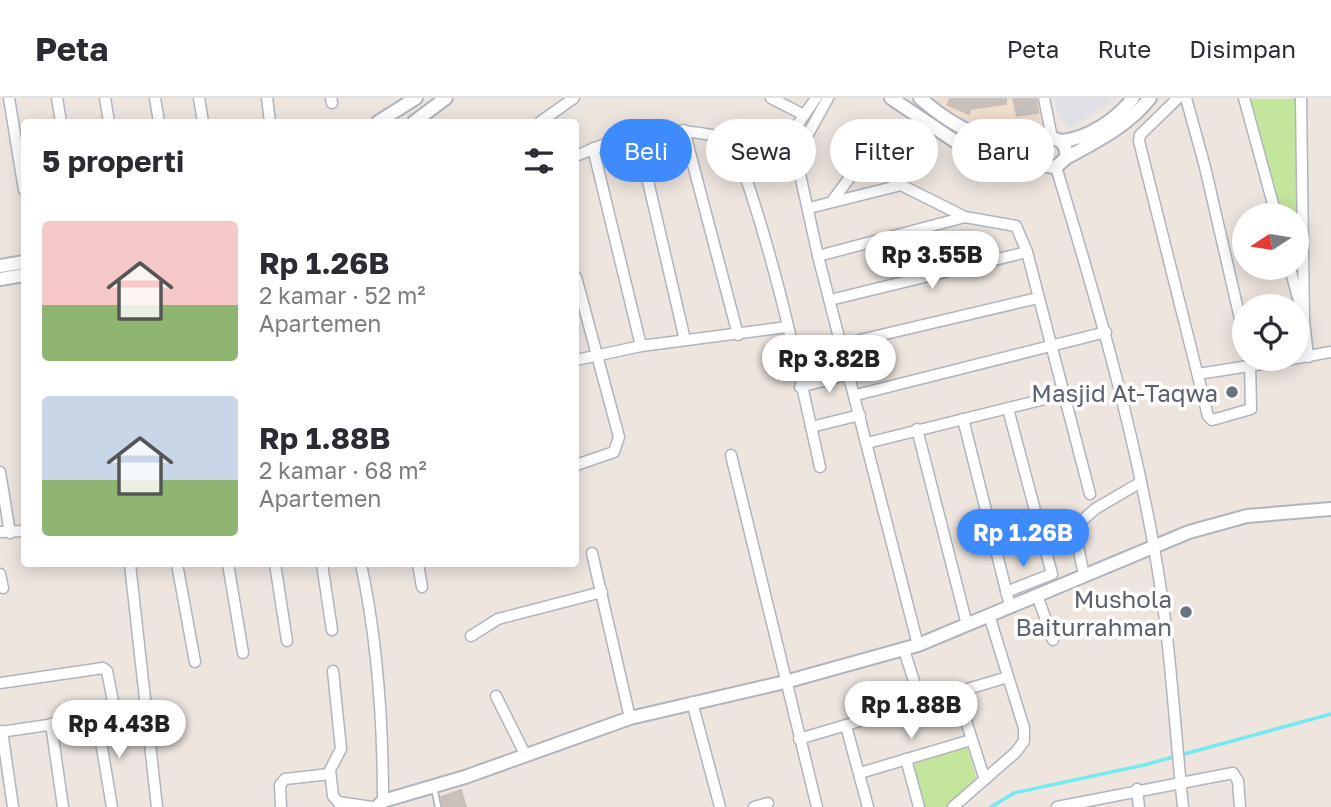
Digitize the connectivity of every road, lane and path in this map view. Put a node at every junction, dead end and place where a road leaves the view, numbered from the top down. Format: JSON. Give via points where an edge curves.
{"nodes":[{"id":1,"x":9,"y":98,"type":"edge"},
{"id":2,"x":57,"y":98,"type":"edge"},
{"id":3,"x":105,"y":98,"type":"edge"},
{"id":4,"x":155,"y":98,"type":"edge"},
{"id":5,"x":199,"y":98,"type":"edge"},
{"id":6,"x":267,"y":98,"type":"edge"},
{"id":7,"x":416,"y":98,"type":"edge"},
{"id":8,"x":446,"y":98,"type":"edge"},
{"id":9,"x":574,"y":98,"type":"edge"},
{"id":10,"x":771,"y":98,"type":"edge"},
{"id":11,"x":816,"y":98,"type":"edge"},
{"id":12,"x":828,"y":98,"type":"edge"},
{"id":13,"x":891,"y":98,"type":"edge"},
{"id":14,"x":920,"y":98,"type":"edge"},
{"id":15,"x":1044,"y":98,"type":"edge"},
{"id":16,"x":1133,"y":98,"type":"edge"},
{"id":17,"x":1150,"y":98,"type":"edge"},
{"id":18,"x":1178,"y":98,"type":"edge"},
{"id":19,"x":1186,"y":98,"type":"edge"},
{"id":20,"x":1244,"y":98,"type":"edge"},
{"id":21,"x":1301,"y":98,"type":"edge"},
{"id":22,"x":804,"y":115,"type":"junction"},
{"id":23,"x":60,"y":119,"type":"edge"},
{"id":24,"x":108,"y":119,"type":"edge"},
{"id":25,"x":158,"y":119,"type":"edge"},
{"id":26,"x":202,"y":119,"type":"edge"},
{"id":27,"x":270,"y":119,"type":"edge"},
{"id":28,"x":383,"y":119,"type":"edge"},
{"id":29,"x":418,"y":119,"type":"edge"},
{"id":30,"x":546,"y":119,"type":"edge"},
{"id":31,"x":801,"y":119,"type":"edge"},
{"id":32,"x":816,"y":120,"type":"edge"},
{"id":33,"x":952,"y":123,"type":"edge"},
{"id":34,"x":1057,"y":139,"type":"junction"},
{"id":35,"x":1054,"y":140,"type":"edge"},
{"id":36,"x":600,"y":146,"type":"edge"},
{"id":37,"x":593,"y":148,"type":"junction"},
{"id":38,"x":579,"y":155,"type":"edge"},
{"id":39,"x":692,"y":160,"type":"edge"},
{"id":40,"x":1055,"y":163,"type":"junction"},
{"id":41,"x":21,"y":172,"type":"edge"},
{"id":42,"x":648,"y":182,"type":"edge"},
{"id":43,"x":747,"y":182,"type":"edge"},
{"id":44,"x":803,"y":182,"type":"edge"},
{"id":45,"x":901,"y":185,"type":"junction"},
{"id":46,"x":833,"y":200,"type":"junction"},
{"id":47,"x":1273,"y":203,"type":"edge"},
{"id":48,"x":809,"y":208,"type":"junction"},
{"id":49,"x":965,"y":217,"type":"junction"},
{"id":50,"x":1027,"y":252,"type":"junction"},
{"id":51,"x":818,"y":256,"type":"junction"},
{"id":52,"x":0,"y":266,"type":"edge"},
{"id":53,"x":21,"y":269,"type":"edge"},
{"id":54,"x":21,"y":270,"type":"edge"},
{"id":55,"x":0,"y":279,"type":"edge"},
{"id":56,"x":579,"y":288,"type":"edge"},
{"id":57,"x":1234,"y":294,"type":"edge"},
{"id":58,"x":1304,"y":294,"type":"edge"},
{"id":59,"x":1038,"y":298,"type":"junction"},
{"id":60,"x":830,"y":300,"type":"junction"},
{"id":61,"x":787,"y":327,"type":"junction"},
{"id":62,"x":1106,"y":332,"type":"junction"},
{"id":63,"x":738,"y":335,"type":"junction"},
{"id":64,"x":685,"y":340,"type":"junction"},
{"id":65,"x":843,"y":344,"type":"junction"},
{"id":66,"x":1051,"y":345,"type":"junction"},
{"id":67,"x":641,"y":346,"type":"junction"},
{"id":68,"x":1331,"y":352,"type":"edge"},
{"id":69,"x":597,"y":355,"type":"junction"},
{"id":70,"x":1309,"y":356,"type":"edge"},
{"id":71,"x":579,"y":358,"type":"edge"},
{"id":72,"x":1232,"y":366,"type":"edge"},
{"id":73,"x":1250,"y":371,"type":"edge"},
{"id":74,"x":850,"y":374,"type":"junction"},
{"id":75,"x":1198,"y":374,"type":"junction"},
{"id":76,"x":800,"y":387,"type":"junction"},
{"id":77,"x":1065,"y":394,"type":"junction"},
{"id":78,"x":856,"y":395,"type":"junction"},
{"id":79,"x":1008,"y":409,"type":"junction"},
{"id":80,"x":860,"y":415,"type":"junction"},
{"id":81,"x":963,"y":419,"type":"junction"},
{"id":82,"x":811,"y":427,"type":"junction"},
{"id":83,"x":917,"y":429,"type":"junction"},
{"id":84,"x":867,"y":443,"type":"junction"},
{"id":85,"x":732,"y":455,"type":"dead end"},
{"id":86,"x":579,"y":463,"type":"edge"},
{"id":87,"x":820,"y":467,"type":"dead end"},
{"id":88,"x":0,"y":471,"type":"edge"},
{"id":89,"x":1141,"y":482,"type":"junction"},
{"id":90,"x":1090,"y":494,"type":"dead end"},
{"id":91,"x":1331,"y":509,"type":"edge"},
{"id":92,"x":5,"y":533,"type":"edge"},
{"id":93,"x":0,"y":540,"type":"edge"},
{"id":94,"x":1154,"y":548,"type":"junction"},
{"id":95,"x":592,"y":553,"type":"dead end"},
{"id":96,"x":130,"y":567,"type":"edge"},
{"id":97,"x":178,"y":567,"type":"edge"},
{"id":98,"x":229,"y":567,"type":"edge"},
{"id":99,"x":275,"y":567,"type":"edge"},
{"id":100,"x":322,"y":567,"type":"edge"},
{"id":101,"x":362,"y":567,"type":"edge"},
{"id":102,"x":419,"y":567,"type":"edge"},
{"id":103,"x":0,"y":574,"type":"edge"},
{"id":104,"x":1084,"y":576,"type":"junction"},
{"id":105,"x":422,"y":587,"type":"dead end"},
{"id":106,"x":2,"y":588,"type":"dead end"},
{"id":107,"x":601,"y":592,"type":"junction"},
{"id":108,"x":1006,"y":592,"type":"junction"},
{"id":109,"x":1037,"y":595,"type":"junction"},
{"id":110,"x":1010,"y":606,"type":"junction"},
{"id":111,"x":989,"y":615,"type":"junction"},
{"id":112,"x":967,"y":625,"type":"junction"},
{"id":113,"x":332,"y":630,"type":"dead end"},
{"id":114,"x":471,"y":636,"type":"dead end"},
{"id":115,"x":1052,"y":640,"type":"dead end"},
{"id":116,"x":287,"y":641,"type":"dead end"},
{"id":117,"x":918,"y":645,"type":"junction"},
{"id":118,"x":904,"y":650,"type":"junction"},
{"id":119,"x":243,"y":653,"type":"dead end"},
{"id":120,"x":195,"y":662,"type":"dead end"},
{"id":121,"x":332,"y":671,"type":"dead end"},
{"id":122,"x":1008,"y":677,"type":"junction"},
{"id":123,"x":785,"y":682,"type":"junction"},
{"id":124,"x":0,"y":683,"type":"edge"},
{"id":125,"x":957,"y":693,"type":"junction"},
{"id":126,"x":496,"y":696,"type":"dead end"},
{"id":127,"x":692,"y":702,"type":"junction"},
{"id":128,"x":921,"y":703,"type":"junction"},
{"id":129,"x":97,"y":718,"type":"junction"},
{"id":130,"x":630,"y":718,"type":"junction"},
{"id":131,"x":51,"y":724,"type":"junction"},
{"id":132,"x":846,"y":726,"type":"junction"},
{"id":133,"x":1,"y":732,"type":"edge"},
{"id":134,"x":799,"y":739,"type":"junction"},
{"id":135,"x":971,"y":740,"type":"junction"},
{"id":136,"x":526,"y":756,"type":"junction"},
{"id":137,"x":906,"y":759,"type":"junction"},
{"id":138,"x":860,"y":773,"type":"junction"},
{"id":139,"x":330,"y":774,"type":"junction"},
{"id":140,"x":984,"y":777,"type":"junction"},
{"id":141,"x":1180,"y":783,"type":"junction"},
{"id":142,"x":434,"y":786,"type":"junction"},
{"id":143,"x":1137,"y":789,"type":"junction"},
{"id":144,"x":768,"y":803,"type":"dead end"},
{"id":145,"x":1089,"y":803,"type":"edge"},
{"id":146,"x":377,"y":805,"type":"edge"},
{"id":147,"x":13,"y":807,"type":"edge"},
{"id":148,"x":63,"y":807,"type":"edge"},
{"id":149,"x":112,"y":807,"type":"edge"},
{"id":150,"x":157,"y":807,"type":"edge"},
{"id":151,"x":281,"y":807,"type":"edge"},
{"id":152,"x":438,"y":807,"type":"edge"},
{"id":153,"x":720,"y":807,"type":"edge"},
{"id":154,"x":754,"y":807,"type":"edge"},
{"id":155,"x":817,"y":807,"type":"edge"},
{"id":156,"x":868,"y":807,"type":"edge"},
{"id":157,"x":919,"y":807,"type":"edge"},
{"id":158,"x":953,"y":807,"type":"edge"},
{"id":159,"x":1057,"y":807,"type":"edge"},
{"id":160,"x":1139,"y":807,"type":"edge"},
{"id":161,"x":1183,"y":807,"type":"edge"},
{"id":162,"x":1240,"y":807,"type":"edge"}],
"edges":[{"from":1,"to":41,"type":"street"},
{"from":2,"to":23,"type":"street"},
{"from":3,"to":24,"type":"street"},
{"from":4,"to":25,"type":"street"},
{"from":5,"to":26,"type":"street"},
{"from":6,"to":27,"type":"street"},
{"from":7,"to":28,"type":"street"},
{"from":8,"to":29,"type":"street"},
{"from":9,"to":30,"type":"street"},
{"from":10,"to":22,"type":"street"},
{"from":11,"to":22,"type":"street"},
{"from":12,"to":32,"type":"street"},
{"from":13,"to":40,"type":"street","via":[[971,152],[1006,161]]},
{"from":14,"to":33,"type":"street"},
{"from":15,"to":34,"type":"street"},
{"from":16,"to":34,"type":"street","via":[[1126,108],[1076,140]]},
{"from":17,"to":40,"type":"street","via":[[1129,120]]},
{"from":18,"to":75,"type":"street","via":[[1139,141]]},
{"from":19,"to":57,"type":"street"},
{"from":20,"to":47,"type":"street"},
{"from":21,"to":58,"type":"street"},
{"from":22,"to":31,"type":"street"},
{"from":34,"to":35,"type":"street"},
{"from":34,"to":40,"type":"street","via":[[1066,149]]},
{"from":36,"to":37,"type":"street"},
{"from":37,"to":38,"type":"street"},
{"from":37,"to":67,"type":"street"},
{"from":39,"to":63,"type":"street"},
{"from":40,"to":62,"type":"street"},
{"from":42,"to":64,"type":"street"},
{"from":43,"to":61,"type":"street"},
{"from":44,"to":48,"type":"street"},
{"from":45,"to":46,"type":"street"},
{"from":45,"to":46,"type":"street","via":[[867,160]]},
{"from":45,"to":49,"type":"street"},
{"from":46,"to":48,"type":"street"},
{"from":48,"to":51,"type":"street"},
{"from":49,"to":50,"type":"street","via":[[1016,226]]},
{"from":49,"to":51,"type":"street"},
{"from":50,"to":59,"type":"street"},
{"from":50,"to":60,"type":"street"},
{"from":51,"to":60,"type":"street"},
{"from":52,"to":53,"type":"street"},
{"from":54,"to":55,"type":"street"},
{"from":56,"to":69,"type":"street"},
{"from":59,"to":65,"type":"street"},
{"from":59,"to":66,"type":"street"},
{"from":60,"to":65,"type":"street"},
{"from":61,"to":63,"type":"street"},
{"from":61,"to":76,"type":"street"},
{"from":62,"to":66,"type":"street"},
{"from":62,"to":89,"type":"street"},
{"from":63,"to":64,"type":"street"},
{"from":64,"to":67,"type":"street"},
{"from":65,"to":74,"type":"street"},
{"from":66,"to":77,"type":"street"},
{"from":66,"to":78,"type":"street"},
{"from":67,"to":69,"type":"street"},
{"from":68,"to":70,"type":"street"},
{"from":69,"to":71,"type":"street"},
{"from":69,"to":86,"type":"street","via":[[618,446],[614,452]]},
{"from":72,"to":75,"type":"street"},
{"from":73,"to":75,"type":"street","via":[[1251,409],[1218,421],[1208,416]]},
{"from":74,"to":76,"type":"street"},
{"from":74,"to":78,"type":"street"},
{"from":76,"to":82,"type":"street"},
{"from":77,"to":79,"type":"street"},
{"from":77,"to":90,"type":"street"},
{"from":78,"to":80,"type":"street"},
{"from":79,"to":81,"type":"street"},
{"from":79,"to":108,"type":"street","via":[[1052,574]]},
{"from":80,"to":82,"type":"street"},
{"from":80,"to":84,"type":"street"},
{"from":81,"to":83,"type":"street"},
{"from":81,"to":108,"type":"street"},
{"from":82,"to":87,"type":"street"},
{"from":83,"to":84,"type":"street"},
{"from":83,"to":112,"type":"street"},
{"from":84,"to":117,"type":"street"},
{"from":85,"to":123,"type":"street"},
{"from":88,"to":92,"type":"street"},
{"from":89,"to":94,"type":"street"},
{"from":89,"to":104,"type":"street","via":[[1095,509],[1074,528]]},
{"from":91,"to":94,"type":"street","via":[[1230,519]]},
{"from":92,"to":93,"type":"street"},
{"from":94,"to":104,"type":"street"},
{"from":94,"to":141,"type":"street","via":[[1170,653]]},
{"from":95,"to":107,"type":"street"},
{"from":96,"to":150,"type":"street"},
{"from":97,"to":120,"type":"street"},
{"from":98,"to":119,"type":"street"},
{"from":99,"to":116,"type":"street"},
{"from":100,"to":113,"type":"street"},
{"from":101,"to":146,"type":"street","via":[[375,632],[383,719]]},
{"from":102,"to":105,"type":"street"},
{"from":103,"to":106,"type":"street"},
{"from":104,"to":109,"type":"street"},
{"from":107,"to":114,"type":"street","via":[[498,619]]},
{"from":107,"to":130,"type":"street"},
{"from":108,"to":110,"type":"street"},
{"from":109,"to":110,"type":"street"},
{"from":109,"to":115,"type":"street"},
{"from":110,"to":111,"type":"street"},
{"from":111,"to":112,"type":"street"},
{"from":111,"to":122,"type":"street"},
{"from":112,"to":117,"type":"street"},
{"from":117,"to":118,"type":"street"},
{"from":118,"to":123,"type":"street"},
{"from":118,"to":128,"type":"street"},
{"from":121,"to":139,"type":"street","via":[[341,749]]},
{"from":122,"to":125,"type":"street"},
{"from":122,"to":140,"type":"street","via":[[1024,741]]},
{"from":123,"to":127,"type":"street"},
{"from":123,"to":134,"type":"street"},
{"from":124,"to":129,"type":"street","via":[[105,669],[114,711]]},
{"from":125,"to":128,"type":"street"},
{"from":125,"to":135,"type":"street"},
{"from":126,"to":136,"type":"street"},
{"from":127,"to":130,"type":"street"},
{"from":127,"to":153,"type":"street"},
{"from":128,"to":132,"type":"street"},
{"from":129,"to":131,"type":"street"},
{"from":129,"to":149,"type":"street"},
{"from":130,"to":136,"type":"street"},
{"from":131,"to":133,"type":"street"},
{"from":131,"to":148,"type":"street"},
{"from":132,"to":134,"type":"street"},
{"from":132,"to":138,"type":"street"},
{"from":133,"to":147,"type":"street"},
{"from":134,"to":155,"type":"street"},
{"from":135,"to":137,"type":"street"},
{"from":135,"to":140,"type":"street"},
{"from":136,"to":142,"type":"street"},
{"from":137,"to":138,"type":"street"},
{"from":137,"to":157,"type":"street"},
{"from":138,"to":156,"type":"street"},
{"from":139,"to":146,"type":"street","via":[[335,800]]},
{"from":139,"to":151,"type":"street","via":[[285,779],[280,785]]},
{"from":140,"to":158,"type":"street"},
{"from":141,"to":143,"type":"street"},
{"from":141,"to":161,"type":"street"},
{"from":141,"to":162,"type":"street","via":[[1233,773]]},
{"from":142,"to":146,"type":"street"},
{"from":142,"to":152,"type":"lane"},
{"from":143,"to":145,"type":"street"},
{"from":143,"to":160,"type":"street"},
{"from":144,"to":154,"type":"street"},
{"from":145,"to":159,"type":"street"}]}
